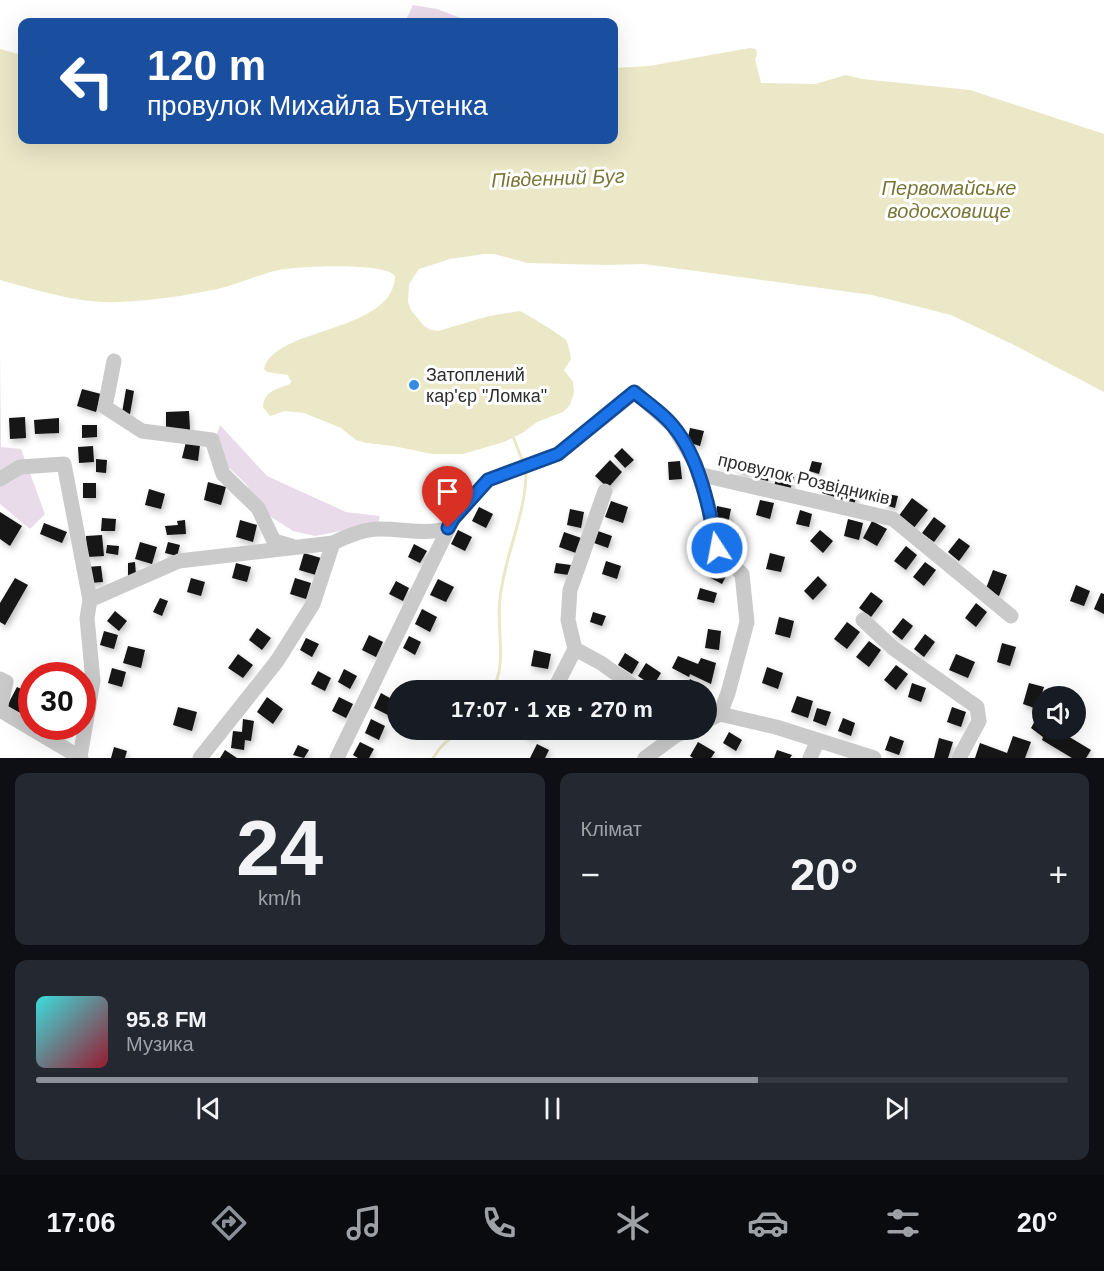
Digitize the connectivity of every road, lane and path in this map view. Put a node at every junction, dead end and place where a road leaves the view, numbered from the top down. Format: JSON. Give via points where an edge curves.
{"nodes":[{"id":1,"x":114,"y":362,"type":"dead end"},
{"id":2,"x":698,"y":474,"type":"junction"},
{"id":3,"x":0,"y":479,"type":"edge"},
{"id":4,"x":604,"y":491,"type":"dead end"},
{"id":5,"x":448,"y":528,"type":"junction"},
{"id":6,"x":333,"y":543,"type":"junction"},
{"id":7,"x":291,"y":546,"type":"junction"},
{"id":8,"x":90,"y":600,"type":"junction"},
{"id":9,"x":1011,"y":616,"type":"dead end"},
{"id":10,"x":863,"y":620,"type":"dead end"},
{"id":11,"x":574,"y":649,"type":"junction"},
{"id":12,"x":0,"y":679,"type":"edge"},
{"id":13,"x":559,"y":680,"type":"edge"},
{"id":14,"x":625,"y":680,"type":"edge"},
{"id":15,"x":0,"y":710,"type":"edge"},
{"id":16,"x":717,"y":711,"type":"edge"},
{"id":17,"x":717,"y":718,"type":"edge"},
{"id":18,"x":670,"y":740,"type":"edge"},
{"id":19,"x":818,"y":740,"type":"junction"},
{"id":20,"x":81,"y":758,"type":"edge"},
{"id":21,"x":200,"y":758,"type":"edge"},
{"id":22,"x":337,"y":758,"type":"edge"},
{"id":23,"x":645,"y":758,"type":"edge"},
{"id":24,"x":810,"y":758,"type":"edge"},
{"id":25,"x":874,"y":758,"type":"edge"},
{"id":26,"x":959,"y":758,"type":"edge"}],
"edges":[{"from":1,"to":7,"type":"street","via":[[105,407],[142,431],[212,440],[223,474],[258,508],[274,541]]},
{"from":2,"to":5,"type":"street","name":"провулок Розвідників","via":[[673,426],[634,392],[558,454],[488,480]]},
{"from":2,"to":9,"type":"street","name":"провулок Розвідників","via":[[892,519]]},
{"from":2,"to":16,"type":"street","name":"провулок Розвідників","via":[[717,548],[742,574],[747,622],[729,693]]},
{"from":3,"to":8,"type":"street","via":[[20,467],[64,464]]},
{"from":4,"to":11,"type":"street","via":[[570,590],[568,620]]},
{"from":5,"to":6,"type":"street","via":[[437,532],[379,528]]},
{"from":5,"to":22,"type":"street"},
{"from":6,"to":7,"type":"street"},
{"from":6,"to":21,"type":"street","via":[[307,614],[277,661]]},
{"from":7,"to":8,"type":"street","via":[[179,561]]},
{"from":8,"to":20,"type":"street","via":[[87,618],[93,681]]},
{"from":10,"to":26,"type":"street","via":[[893,648],[977,707],[979,721]]},
{"from":11,"to":13,"type":"street"},
{"from":11,"to":14,"type":"street"},
{"from":12,"to":15,"type":"street","via":[[6,682]]},
{"from":15,"to":20,"type":"street"},
{"from":17,"to":19,"type":"street","via":[[776,727]]},
{"from":18,"to":23,"type":"street"},
{"from":19,"to":24,"type":"street"},
{"from":19,"to":25,"type":"street"}]}
